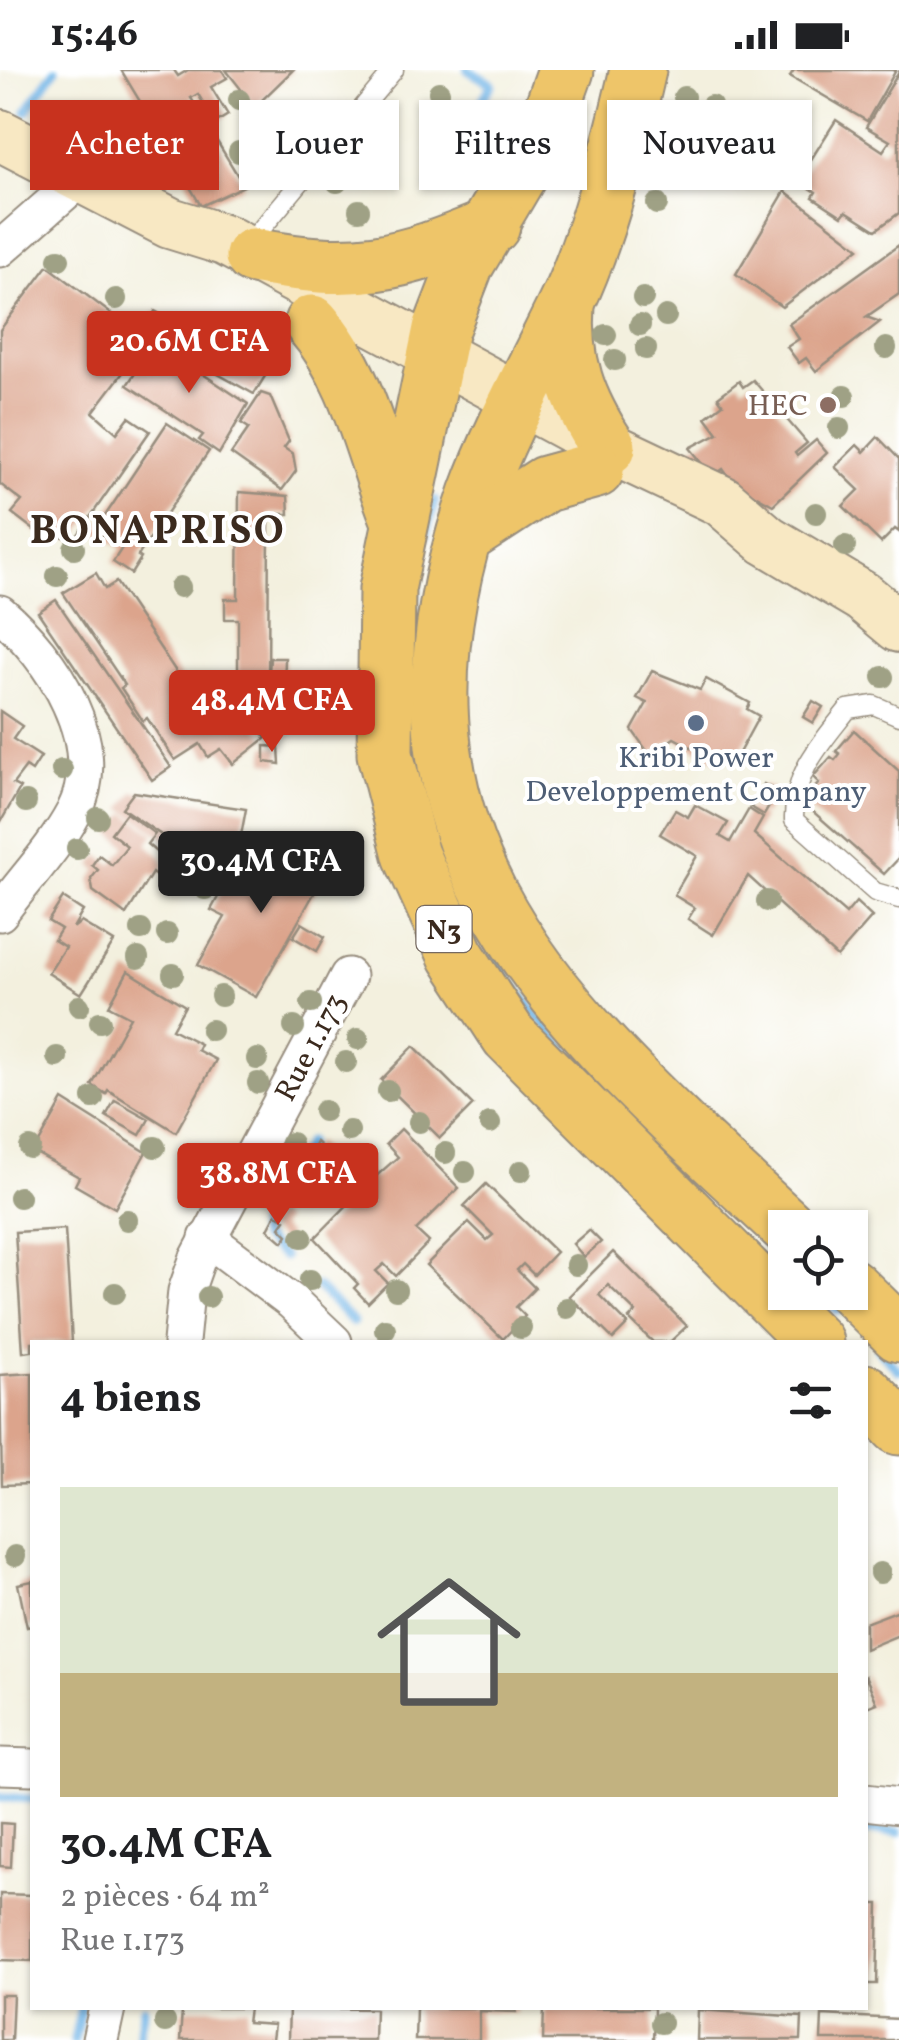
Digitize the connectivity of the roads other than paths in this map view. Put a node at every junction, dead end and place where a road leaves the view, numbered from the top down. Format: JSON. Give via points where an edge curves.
{"nodes":[{"id":1,"x":394,"y":70,"type":"edge"},
{"id":2,"x":566,"y":70,"type":"edge"},
{"id":3,"x":638,"y":70,"type":"edge"},
{"id":4,"x":0,"y":135,"type":"edge"},
{"id":5,"x":30,"y":151,"type":"edge"},
{"id":6,"x":68,"y":190,"type":"edge"},
{"id":7,"x":105,"y":190,"type":"edge"},
{"id":8,"x":170,"y":223,"type":"junction"},
{"id":9,"x":492,"y":226,"type":"junction"},
{"id":10,"x":0,"y":249,"type":"edge"},
{"id":11,"x":248,"y":253,"type":"junction"},
{"id":12,"x":568,"y":300,"type":"junction"},
{"id":13,"x":312,"y":324,"type":"junction"},
{"id":14,"x":432,"y":369,"type":"junction"},
{"id":15,"x":513,"y":413,"type":"junction"},
{"id":16,"x":602,"y":459,"type":"junction"},
{"id":17,"x":399,"y":518,"type":"junction"},
{"id":18,"x":466,"y":536,"type":"junction"},
{"id":19,"x":1,"y":617,"type":"edge"},
{"id":20,"x":897,"y":622,"type":"edge"},
{"id":21,"x":899,"y":716,"type":"edge"},
{"id":22,"x":899,"y":899,"type":"edge"},
{"id":23,"x":0,"y":912,"type":"edge"},
{"id":24,"x":348,"y":976,"type":"dead end"},
{"id":25,"x":770,"y":1210,"type":"edge"},
{"id":26,"x":207,"y":1238,"type":"junction"},
{"id":27,"x":868,"y":1304,"type":"edge"},
{"id":28,"x":899,"y":1334,"type":"edge"},
{"id":29,"x":181,"y":1340,"type":"edge"},
{"id":30,"x":332,"y":1340,"type":"edge"},
{"id":31,"x":813,"y":1340,"type":"edge"},
{"id":32,"x":868,"y":1395,"type":"edge"},
{"id":33,"x":899,"y":1428,"type":"edge"},
{"id":34,"x":0,"y":1766,"type":"edge"},
{"id":35,"x":30,"y":1767,"type":"edge"},
{"id":36,"x":868,"y":1802,"type":"edge"},
{"id":37,"x":899,"y":1806,"type":"edge"},
{"id":38,"x":107,"y":2010,"type":"edge"},
{"id":39,"x":100,"y":2040,"type":"edge"}],
"edges":[{"from":1,"to":11,"type":"lane"},
{"from":2,"to":9,"type":"highway","number":"N3","via":[[544,132]]},
{"from":3,"to":12,"type":"highway","number":"N3"},
{"from":4,"to":5,"type":"main road"},
{"from":6,"to":10,"type":"street"},
{"from":7,"to":8,"type":"main road"},
{"from":8,"to":11,"type":"main road"},
{"from":8,"to":13,"type":"main road","via":[[211,265]]},
{"from":9,"to":11,"type":"highway","via":[[426,254],[377,264],[334,268]]},
{"from":9,"to":14,"type":"highway","number":"N3","via":[[448,300]]},
{"from":11,"to":14,"type":"main road"},
{"from":12,"to":15,"type":"highway","number":"N3"},
{"from":12,"to":16,"type":"highway","via":[[571,377]]},
{"from":13,"to":14,"type":"main road"},
{"from":13,"to":17,"type":"highway","via":[[335,350],[356,394]]},
{"from":14,"to":15,"type":"main road"},
{"from":14,"to":17,"type":"highway","number":"N3"},
{"from":15,"to":16,"type":"main road"},
{"from":15,"to":18,"type":"highway","number":"N3"},
{"from":16,"to":18,"type":"highway","via":[[545,484]]},
{"from":16,"to":20,"type":"main road","via":[[706,524],[767,540]]},
{"from":17,"to":31,"type":"highway","number":"N3","via":[[384,646],[384,754],[411,854],[456,955],[509,1036]]},
{"from":18,"to":25,"type":"highway","number":"N3","via":[[440,657],[440,749],[464,845],[562,1006]]},
{"from":19,"to":23,"type":"street","via":[[51,670],[67,698],[81,736],[85,776],[74,810]]},
{"from":21,"to":22,"type":"lane","via":[[874,705],[848,709],[803,766],[794,820],[876,892]]},
{"from":24,"to":26,"type":"street","name":"Rue 1.173"},
{"from":26,"to":29,"type":"street","name":"Rue 1.173","via":[[186,1292]]},
{"from":26,"to":30,"type":"street"},
{"from":27,"to":28,"type":"highway"},
{"from":32,"to":33,"type":"highway"},
{"from":34,"to":35,"type":"street"},
{"from":36,"to":37,"type":"street"},
{"from":38,"to":39,"type":"street"}]}
